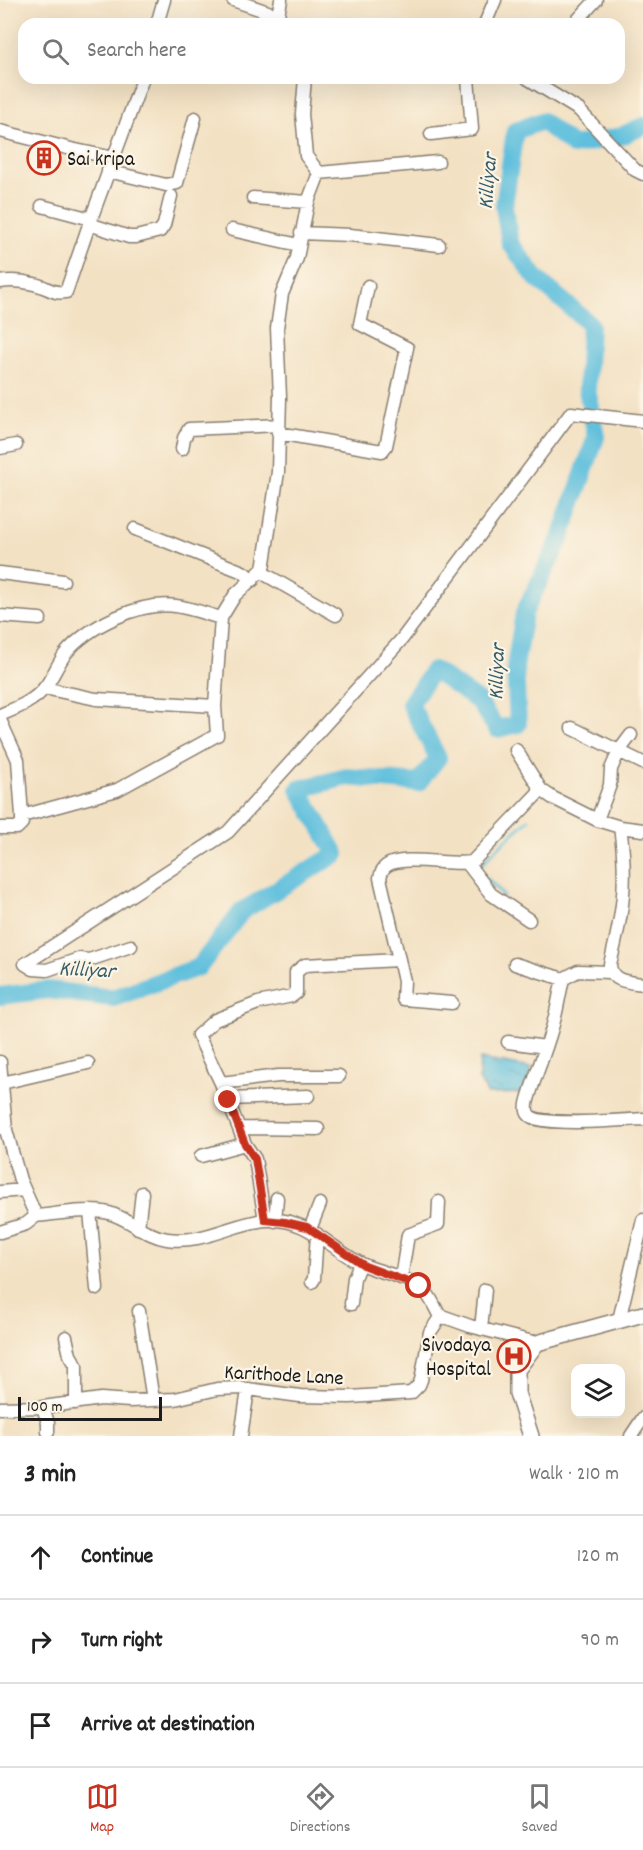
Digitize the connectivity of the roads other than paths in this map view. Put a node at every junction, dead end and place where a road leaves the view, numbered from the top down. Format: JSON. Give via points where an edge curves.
{"nodes":[{"id":1,"x":149,"y":0,"type":"edge"},
{"id":2,"x":233,"y":0,"type":"edge"},
{"id":3,"x":281,"y":0,"type":"edge"},
{"id":4,"x":495,"y":0,"type":"edge"},
{"id":5,"x":596,"y":0,"type":"edge"},
{"id":6,"x":163,"y":1,"type":"edge"},
{"id":7,"x":253,"y":3,"type":"edge"},
{"id":8,"x":159,"y":18,"type":"edge"},
{"id":9,"x":275,"y":18,"type":"edge"},
{"id":10,"x":279,"y":18,"type":"edge"},
{"id":11,"x":488,"y":18,"type":"edge"},
{"id":12,"x":580,"y":18,"type":"edge"},
{"id":13,"x":141,"y":84,"type":"edge"},
{"id":14,"x":304,"y":84,"type":"edge"},
{"id":15,"x":468,"y":84,"type":"edge"},
{"id":16,"x":539,"y":84,"type":"edge"},
{"id":17,"x":195,"y":118,"type":"dead end"},
{"id":18,"x":0,"y":131,"type":"edge"},
{"id":19,"x":431,"y":134,"type":"dead end"},
{"id":20,"x":114,"y":158,"type":"junction"},
{"id":21,"x":438,"y":162,"type":"dead end"},
{"id":22,"x":108,"y":171,"type":"junction"},
{"id":23,"x":319,"y":173,"type":"junction"},
{"id":24,"x":643,"y":174,"type":"edge"},
{"id":25,"x":171,"y":196,"type":"dead end"},
{"id":26,"x":253,"y":198,"type":"dead end"},
{"id":27,"x":308,"y":202,"type":"junction"},
{"id":28,"x":42,"y":206,"type":"dead end"},
{"id":29,"x":90,"y":221,"type":"junction"},
{"id":30,"x":232,"y":230,"type":"dead end"},
{"id":31,"x":300,"y":239,"type":"junction"},
{"id":32,"x":439,"y":244,"type":"dead end"},
{"id":33,"x":0,"y":282,"type":"edge"},
{"id":34,"x":368,"y":286,"type":"dead end"},
{"id":35,"x":643,"y":421,"type":"edge"},
{"id":36,"x":278,"y":429,"type":"junction"},
{"id":37,"x":16,"y":445,"type":"dead end"},
{"id":38,"x":0,"y":448,"type":"edge"},
{"id":39,"x":182,"y":449,"type":"dead end"},
{"id":40,"x":135,"y":529,"type":"dead end"},
{"id":41,"x":0,"y":573,"type":"edge"},
{"id":42,"x":257,"y":576,"type":"junction"},
{"id":43,"x":63,"y":581,"type":"dead end"},
{"id":44,"x":336,"y":615,"type":"dead end"},
{"id":45,"x":0,"y":616,"type":"edge"},
{"id":46,"x":221,"y":618,"type":"junction"},
{"id":47,"x":40,"y":619,"type":"dead end"},
{"id":48,"x":44,"y":688,"type":"junction"},
{"id":49,"x":215,"y":706,"type":"junction"},
{"id":50,"x":0,"y":715,"type":"edge"},
{"id":51,"x":0,"y":720,"type":"edge"},
{"id":52,"x":572,"y":728,"type":"dead end"},
{"id":53,"x":631,"y":735,"type":"dead end"},
{"id":54,"x":516,"y":750,"type":"dead end"},
{"id":55,"x":619,"y":751,"type":"junction"},
{"id":56,"x":643,"y":763,"type":"edge"},
{"id":57,"x":541,"y":790,"type":"junction"},
{"id":58,"x":22,"y":816,"type":"junction"},
{"id":59,"x":597,"y":820,"type":"junction"},
{"id":60,"x":621,"y":827,"type":"junction"},
{"id":61,"x":0,"y":828,"type":"edge"},
{"id":62,"x":643,"y":830,"type":"edge"},
{"id":63,"x":467,"y":863,"type":"junction"},
{"id":64,"x":529,"y":920,"type":"dead end"},
{"id":65,"x":131,"y":946,"type":"dead end"},
{"id":66,"x":398,"y":960,"type":"junction"},
{"id":67,"x":515,"y":964,"type":"dead end"},
{"id":68,"x":610,"y":972,"type":"junction"},
{"id":69,"x":563,"y":978,"type":"junction"},
{"id":70,"x":643,"y":984,"type":"edge"},
{"id":71,"x":452,"y":1003,"type":"dead end"},
{"id":72,"x":508,"y":1041,"type":"dead end"},
{"id":73,"x":546,"y":1047,"type":"junction"},
{"id":74,"x":0,"y":1062,"type":"edge"},
{"id":75,"x":88,"y":1063,"type":"dead end"},
{"id":76,"x":339,"y":1076,"type":"dead end"},
{"id":77,"x":2,"y":1083,"type":"junction"},
{"id":78,"x":221,"y":1083,"type":"junction"},
{"id":79,"x":308,"y":1096,"type":"dead end"},
{"id":80,"x":228,"y":1100,"type":"junction"},
{"id":81,"x":643,"y":1119,"type":"edge"},
{"id":82,"x":3,"y":1128,"type":"edge"},
{"id":83,"x":239,"y":1128,"type":"junction"},
{"id":84,"x":318,"y":1129,"type":"dead end"},
{"id":85,"x":245,"y":1144,"type":"junction"},
{"id":86,"x":201,"y":1156,"type":"dead end"},
{"id":87,"x":24,"y":1190,"type":"junction"},
{"id":88,"x":0,"y":1192,"type":"edge"},
{"id":89,"x":142,"y":1193,"type":"dead end"},
{"id":90,"x":277,"y":1198,"type":"dead end"},
{"id":91,"x":439,"y":1202,"type":"dead end"},
{"id":92,"x":320,"y":1204,"type":"dead end"},
{"id":93,"x":90,"y":1211,"type":"junction"},
{"id":94,"x":36,"y":1216,"type":"junction"},
{"id":95,"x":270,"y":1220,"type":"junction"},
{"id":96,"x":643,"y":1220,"type":"edge"},
{"id":97,"x":138,"y":1228,"type":"junction"},
{"id":98,"x":313,"y":1231,"type":"junction"},
{"id":99,"x":0,"y":1232,"type":"edge"},
{"id":100,"x":360,"y":1263,"type":"junction"},
{"id":101,"x":401,"y":1278,"type":"junction"},
{"id":102,"x":312,"y":1282,"type":"dead end"},
{"id":103,"x":97,"y":1289,"type":"dead end"},
{"id":104,"x":484,"y":1290,"type":"dead end"},
{"id":105,"x":351,"y":1304,"type":"dead end"},
{"id":106,"x":139,"y":1311,"type":"dead end"},
{"id":107,"x":439,"y":1314,"type":"junction"},
{"id":108,"x":643,"y":1314,"type":"edge"},
{"id":109,"x":619,"y":1320,"type":"junction"},
{"id":110,"x":481,"y":1329,"type":"junction"},
{"id":111,"x":66,"y":1337,"type":"dead end"},
{"id":112,"x":537,"y":1343,"type":"junction"},
{"id":113,"x":248,"y":1389,"type":"junction"},
{"id":114,"x":153,"y":1400,"type":"junction"},
{"id":115,"x":76,"y":1403,"type":"junction"},
{"id":116,"x":42,"y":1407,"type":"junction"},
{"id":117,"x":0,"y":1408,"type":"edge"},
{"id":118,"x":643,"y":1418,"type":"edge"},
{"id":119,"x":48,"y":1432,"type":"dead end"},
{"id":120,"x":241,"y":1436,"type":"edge"},
{"id":121,"x":531,"y":1436,"type":"edge"},
{"id":122,"x":631,"y":1436,"type":"edge"}],
"edges":[{"from":1,"to":6,"type":"street"},
{"from":2,"to":7,"type":"street"},
{"from":3,"to":10,"type":"street"},
{"from":4,"to":11,"type":"street"},
{"from":5,"to":12,"type":"street"},
{"from":6,"to":8,"type":"street"},
{"from":7,"to":9,"type":"street"},
{"from":13,"to":20,"type":"street"},
{"from":14,"to":23,"type":"street","via":[[302,114],[306,156]]},
{"from":15,"to":19,"type":"street","via":[[472,129]]},
{"from":16,"to":24,"type":"street","via":[[579,110]]},
{"from":17,"to":22,"type":"street","via":[[177,183],[166,185]]},
{"from":18,"to":20,"type":"street"},
{"from":20,"to":22,"type":"street"},
{"from":21,"to":23,"type":"street"},
{"from":22,"to":29,"type":"street"},
{"from":23,"to":27,"type":"street"},
{"from":25,"to":29,"type":"street","via":[[160,231],[129,237]]},
{"from":26,"to":27,"type":"street"},
{"from":27,"to":31,"type":"street"},
{"from":28,"to":29,"type":"street"},
{"from":29,"to":33,"type":"street","via":[[66,292],[60,294],[36,284],[11,280]]},
{"from":30,"to":31,"type":"street"},
{"from":31,"to":32,"type":"street","via":[[350,235]]},
{"from":31,"to":36,"type":"street","via":[[297,258],[282,294],[277,328]]},
{"from":34,"to":36,"type":"street","via":[[360,324],[407,348],[386,446],[382,451]]},
{"from":35,"to":65,"type":"street","via":[[571,413],[402,639],[228,832],[25,964],[47,970]]},
{"from":36,"to":39,"type":"street","via":[[189,429]]},
{"from":36,"to":42,"type":"street","via":[[278,472],[265,560]]},
{"from":37,"to":38,"type":"street"},
{"from":40,"to":42,"type":"street"},
{"from":41,"to":43,"type":"street"},
{"from":42,"to":44,"type":"street"},
{"from":42,"to":46,"type":"street","via":[[236,595]]},
{"from":45,"to":47,"type":"street"},
{"from":46,"to":48,"type":"street","via":[[177,606],[134,610],[80,641],[66,654]]},
{"from":46,"to":49,"type":"street"},
{"from":48,"to":49,"type":"street","via":[[96,699]]},
{"from":48,"to":50,"type":"street","via":[[30,701]]},
{"from":49,"to":58,"type":"street","via":[[217,735],[117,790]]},
{"from":51,"to":58,"type":"street","via":[[18,760]]},
{"from":52,"to":55,"type":"street"},
{"from":53,"to":55,"type":"street"},
{"from":54,"to":57,"type":"street"},
{"from":55,"to":56,"type":"street"},
{"from":55,"to":59,"type":"street"},
{"from":57,"to":59,"type":"street"},
{"from":57,"to":63,"type":"street","via":[[475,860]]},
{"from":58,"to":61,"type":"street","via":[[19,827]]},
{"from":59,"to":60,"type":"street"},
{"from":60,"to":62,"type":"street"},
{"from":60,"to":68,"type":"street","via":[[625,886]]},
{"from":63,"to":64,"type":"street","via":[[491,894]]},
{"from":63,"to":66,"type":"street","via":[[401,861],[383,868],[380,878]]},
{"from":66,"to":71,"type":"street","via":[[404,981],[403,999]]},
{"from":66,"to":78,"type":"street","via":[[304,965],[296,972],[296,993],[292,996],[258,1003],[215,1020],[198,1035]]},
{"from":67,"to":69,"type":"street"},
{"from":68,"to":69,"type":"street","via":[[578,971]]},
{"from":68,"to":70,"type":"street","via":[[622,980]]},
{"from":69,"to":73,"type":"street"},
{"from":72,"to":73,"type":"street"},
{"from":73,"to":81,"type":"street","via":[[527,1105],[529,1115],[541,1120],[581,1122]]},
{"from":74,"to":77,"type":"street"},
{"from":75,"to":77,"type":"street"},
{"from":76,"to":78,"type":"street","via":[[278,1076]]},
{"from":77,"to":82,"type":"street"},
{"from":78,"to":80,"type":"street"},
{"from":79,"to":80,"type":"street"},
{"from":80,"to":83,"type":"street"},
{"from":82,"to":87,"type":"street"},
{"from":83,"to":84,"type":"street"},
{"from":83,"to":85,"type":"street"},
{"from":85,"to":86,"type":"street"},
{"from":85,"to":95,"type":"street","via":[[255,1159]]},
{"from":87,"to":88,"type":"street"},
{"from":87,"to":94,"type":"street"},
{"from":89,"to":97,"type":"street"},
{"from":90,"to":95,"type":"street"},
{"from":91,"to":101,"type":"street","via":[[438,1224],[408,1235]]},
{"from":92,"to":98,"type":"street"},
{"from":93,"to":94,"type":"street"},
{"from":93,"to":97,"type":"street","via":[[108,1213]]},
{"from":93,"to":103,"type":"street"},
{"from":94,"to":99,"type":"street","via":[[26,1224]]},
{"from":95,"to":97,"type":"street","via":[[182,1240],[155,1237]]},
{"from":95,"to":98,"type":"street"},
{"from":96,"to":109,"type":"street"},
{"from":98,"to":100,"type":"street"},
{"from":98,"to":102,"type":"street"},
{"from":100,"to":101,"type":"street"},
{"from":100,"to":105,"type":"street"},
{"from":101,"to":107,"type":"street","via":[[419,1286]]},
{"from":104,"to":110,"type":"street"},
{"from":106,"to":114,"type":"street"},
{"from":107,"to":110,"type":"street"},
{"from":107,"to":113,"type":"street","name":"Karithode Lane","via":[[430,1332],[421,1380],[411,1393],[300,1396]]},
{"from":108,"to":109,"type":"main road"},
{"from":109,"to":112,"type":"main road"},
{"from":110,"to":112,"type":"street"},
{"from":111,"to":115,"type":"street","via":[[69,1355],[76,1365]]},
{"from":112,"to":121,"type":"main road","via":[[517,1370],[517,1393]]},
{"from":113,"to":114,"type":"street","name":"Karithode Lane","via":[[217,1389]]},
{"from":113,"to":120,"type":"street"},
{"from":114,"to":115,"type":"street","name":"Karithode Lane","via":[[101,1399]]},
{"from":115,"to":116,"type":"street","name":"Karithode Lane"},
{"from":116,"to":117,"type":"street","name":"Karithode Lane"},
{"from":116,"to":119,"type":"street"},
{"from":118,"to":122,"type":"street"}]}
